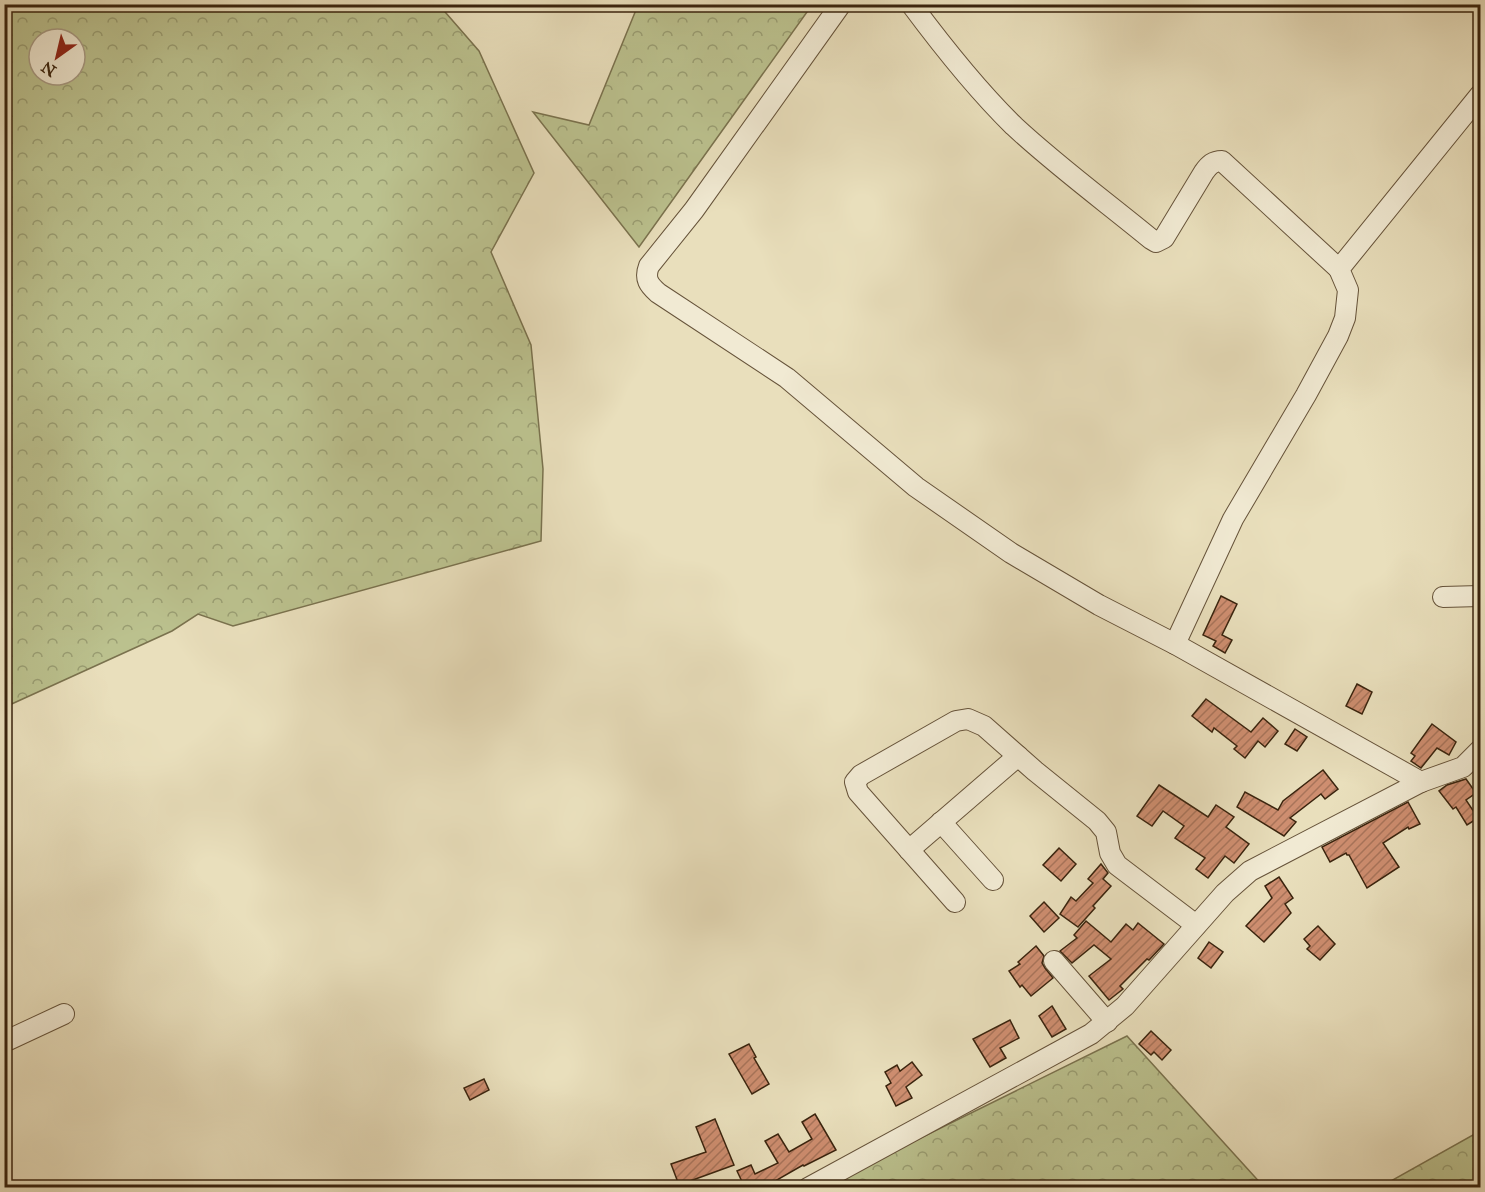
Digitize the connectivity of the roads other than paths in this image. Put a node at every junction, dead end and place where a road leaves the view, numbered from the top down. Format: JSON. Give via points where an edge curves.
{"nodes":[{"id":1,"x":841,"y":4,"type":"edge"},
{"id":2,"x":911,"y":4,"type":"edge"},
{"id":3,"x":1480,"y":95,"type":"edge"},
{"id":4,"x":1339,"y":269,"type":"junction"},
{"id":5,"x":1480,"y":596,"type":"edge"},
{"id":6,"x":1443,"y":597,"type":"dead end"},
{"id":7,"x":1175,"y":644,"type":"junction"},
{"id":8,"x":1480,"y":750,"type":"edge"},
{"id":9,"x":1017,"y":756,"type":"junction"},
{"id":10,"x":1421,"y":782,"type":"junction"},
{"id":11,"x":941,"y":822,"type":"junction"},
{"id":12,"x":909,"y":850,"type":"junction"},
{"id":13,"x":993,"y":880,"type":"dead end"},
{"id":14,"x":955,"y":902,"type":"dead end"},
{"id":15,"x":1196,"y":925,"type":"junction"},
{"id":16,"x":1054,"y":961,"type":"dead end"},
{"id":17,"x":64,"y":1014,"type":"dead end"},
{"id":18,"x":1107,"y":1022,"type":"junction"},
{"id":19,"x":4,"y":1042,"type":"edge"},
{"id":20,"x":808,"y":1188,"type":"edge"}],
"edges":[{"from":1,"to":7,"type":"street","via":[[649,267],[649,283],[658,293],[787,378],[916,487],[973,528],[1058,582]]},
{"from":2,"to":4,"type":"street","via":[[951,57],[1014,125],[1151,240],[1156,242],[1164,237],[1210,164],[1222,161]]},
{"from":3,"to":4,"type":"street"},
{"from":4,"to":7,"type":"street","via":[[1348,290],[1345,318],[1338,336],[1233,519]]},
{"from":5,"to":6,"type":"street"},
{"from":7,"to":10,"type":"street"},
{"from":8,"to":10,"type":"street","via":[[1464,767]]},
{"from":9,"to":11,"type":"street"},
{"from":9,"to":12,"type":"street","via":[[980,723],[962,720],[861,775],[855,782],[858,792]]},
{"from":9,"to":15,"type":"street","via":[[1102,826],[1117,865]]},
{"from":10,"to":15,"type":"street","via":[[1250,871]]},
{"from":11,"to":12,"type":"street"},
{"from":11,"to":13,"type":"street"},
{"from":12,"to":14,"type":"street"},
{"from":15,"to":18,"type":"street"},
{"from":16,"to":18,"type":"street"},
{"from":17,"to":19,"type":"street"},
{"from":18,"to":20,"type":"street"}]}
